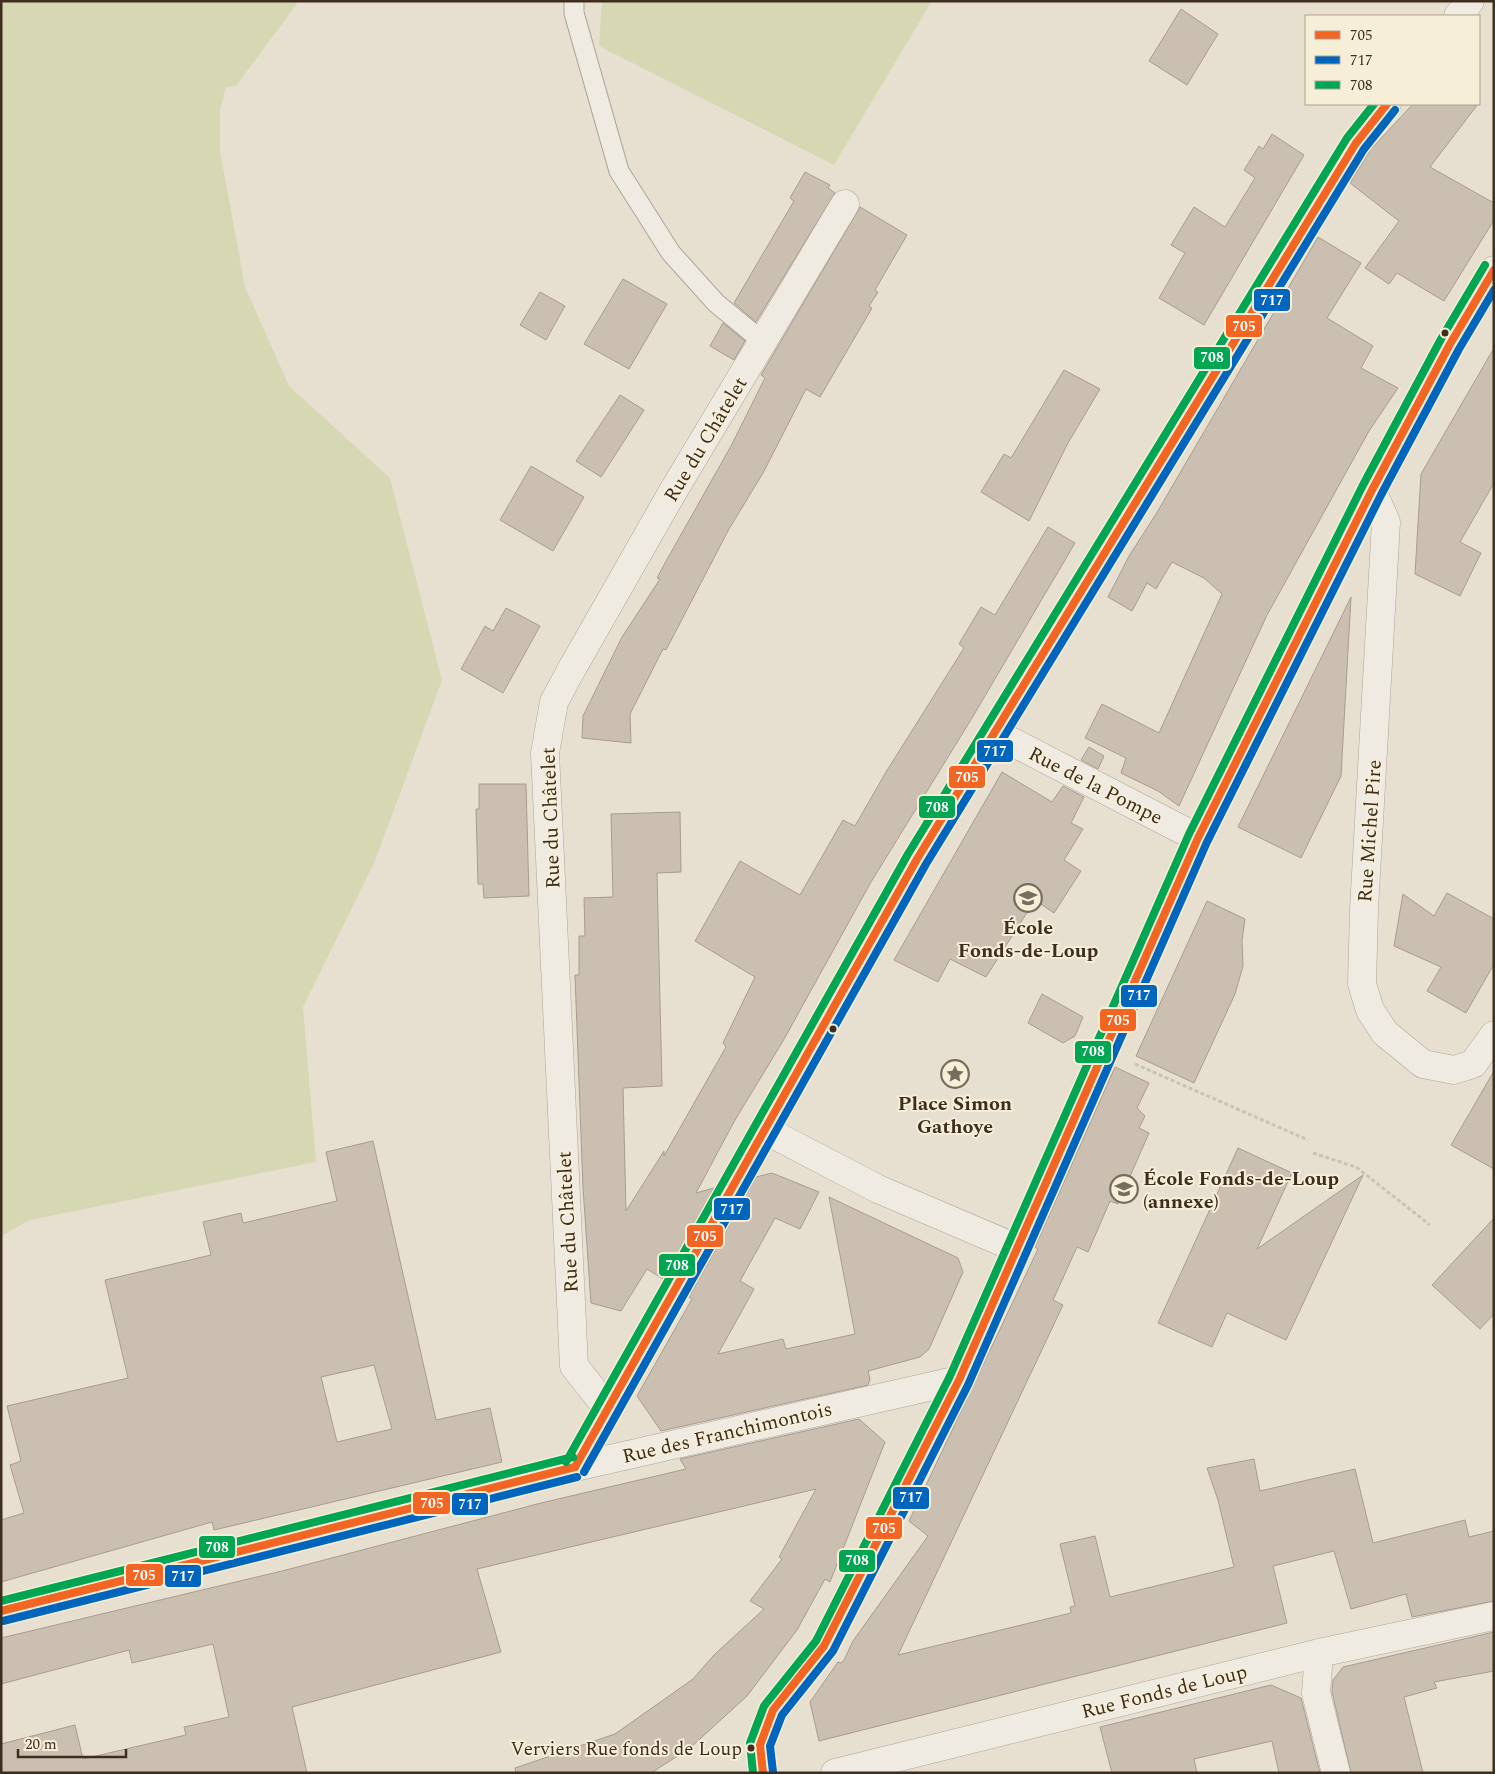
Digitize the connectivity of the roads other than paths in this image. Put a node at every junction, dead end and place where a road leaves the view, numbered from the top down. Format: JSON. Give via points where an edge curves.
{"nodes":[{"id":1,"x":574,"y":1,"type":"edge"},
{"id":2,"x":1470,"y":1,"type":"edge"},
{"id":3,"x":1459,"y":15,"type":"edge"},
{"id":4,"x":1386,"y":105,"type":"edge"},
{"id":5,"x":845,"y":204,"type":"dead end"},
{"id":6,"x":1494,"y":270,"type":"edge"},
{"id":7,"x":762,"y":342,"type":"junction"},
{"id":8,"x":1372,"y":490,"type":"junction"},
{"id":9,"x":995,"y":733,"type":"junction"},
{"id":10,"x":1198,"y":838,"type":"junction"},
{"id":11,"x":1494,"y":1035,"type":"edge"},
{"id":12,"x":765,"y":1130,"type":"junction"},
{"id":13,"x":1016,"y":1248,"type":"junction"},
{"id":14,"x":959,"y":1380,"type":"junction"},
{"id":15,"x":608,"y":1410,"type":"junction"},
{"id":16,"x":575,"y":1467,"type":"junction"},
{"id":17,"x":1,"y":1611,"type":"edge"},
{"id":18,"x":1494,"y":1616,"type":"edge"},
{"id":19,"x":1319,"y":1653,"type":"junction"},
{"id":20,"x":763,"y":1773,"type":"edge"},
{"id":21,"x":835,"y":1773,"type":"edge"},
{"id":22,"x":1336,"y":1773,"type":"edge"}],
"edges":[{"from":1,"to":7,"type":"lane","via":[[574,13],[593,86],[620,171],[671,254],[716,303]]},
{"from":2,"to":3,"type":"street"},
{"from":4,"to":9,"type":"street","via":[[1356,143]]},
{"from":5,"to":7,"type":"street","name":"Rue du Châtelet"},
{"from":6,"to":8,"type":"street","via":[[1450,344]]},
{"from":7,"to":15,"type":"street","name":"Rue du Châtelet","via":[[554,702],[545,752],[574,1366]]},
{"from":8,"to":10,"type":"street"},
{"from":8,"to":11,"type":"street","name":"Rue Michel Pire","via":[[1386,522],[1362,984],[1370,1010],[1385,1033],[1423,1064],[1454,1070],[1473,1064]]},
{"from":9,"to":10,"type":"street","name":"Rue de la Pompe"},
{"from":9,"to":12,"type":"street","via":[[917,859]]},
{"from":10,"to":13,"type":"street"},
{"from":12,"to":13,"type":"street","via":[[878,1189]]},
{"from":12,"to":15,"type":"street"},
{"from":13,"to":14,"type":"street"},
{"from":14,"to":16,"type":"street","name":"Rue des Franchimontois"},
{"from":14,"to":20,"type":"street","via":[[824,1646],[773,1710],[760,1745]]},
{"from":15,"to":16,"type":"street"},
{"from":16,"to":17,"type":"street","name":"Rue des Franchimontois"},
{"from":18,"to":19,"type":"street","name":"Rue Fonds de Loup"},
{"from":19,"to":21,"type":"street","name":"Rue Fonds de Loup"},
{"from":19,"to":22,"type":"street","via":[[1316,1693]]}]}
